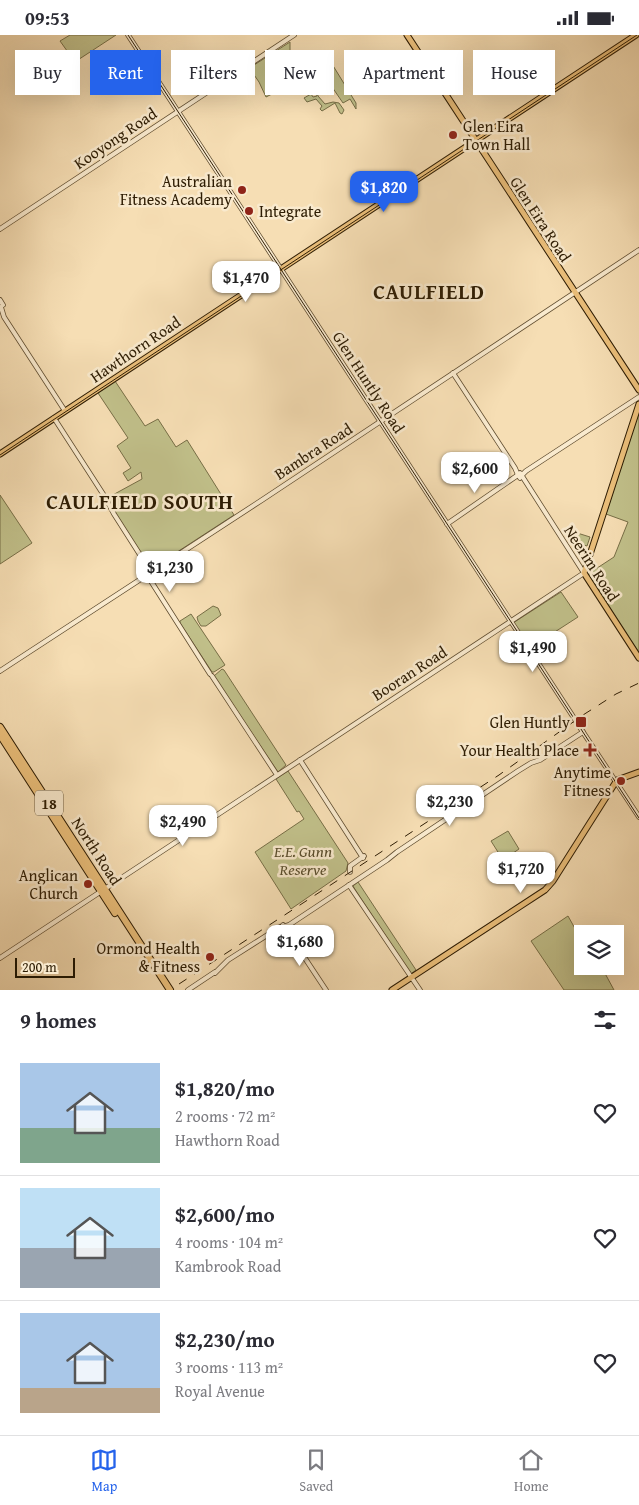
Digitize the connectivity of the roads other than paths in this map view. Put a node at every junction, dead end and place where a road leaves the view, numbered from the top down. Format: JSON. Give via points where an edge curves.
{"nodes":[{"id":1,"x":128,"y":35,"type":"edge"},
{"id":2,"x":294,"y":35,"type":"edge"},
{"id":3,"x":407,"y":35,"type":"edge"},
{"id":4,"x":636,"y":35,"type":"edge"},
{"id":5,"x":178,"y":110,"type":"junction"},
{"id":6,"x":475,"y":140,"type":"junction"},
{"id":7,"x":0,"y":229,"type":"edge"},
{"id":8,"x":639,"y":250,"type":"edge"},
{"id":9,"x":281,"y":268,"type":"junction"},
{"id":10,"x":574,"y":293,"type":"junction"},
{"id":11,"x":0,"y":300,"type":"edge"},
{"id":12,"x":1,"y":307,"type":"edge"},
{"id":13,"x":453,"y":373,"type":"junction"},
{"id":14,"x":639,"y":390,"type":"edge"},
{"id":15,"x":639,"y":397,"type":"edge"},
{"id":16,"x":631,"y":401,"type":"junction"},
{"id":17,"x":638,"y":405,"type":"edge"},
{"id":18,"x":65,"y":411,"type":"junction"},
{"id":19,"x":54,"y":418,"type":"junction"},
{"id":20,"x":380,"y":422,"type":"junction"},
{"id":21,"x":0,"y":454,"type":"edge"},
{"id":22,"x":520,"y":475,"type":"junction"},
{"id":23,"x":446,"y":524,"type":"junction"},
{"id":24,"x":584,"y":573,"type":"junction"},
{"id":25,"x":149,"y":574,"type":"junction"},
{"id":26,"x":510,"y":621,"type":"junction"},
{"id":27,"x":639,"y":658,"type":"edge"},
{"id":28,"x":0,"y":671,"type":"edge"},
{"id":29,"x":0,"y":727,"type":"edge"},
{"id":30,"x":583,"y":732,"type":"junction"},
{"id":31,"x":0,"y":735,"type":"edge"},
{"id":32,"x":300,"y":760,"type":"junction"},
{"id":33,"x":639,"y":772,"type":"edge"},
{"id":34,"x":277,"y":774,"type":"junction"},
{"id":35,"x":616,"y":781,"type":"junction"},
{"id":36,"x":639,"y":817,"type":"edge"},
{"id":37,"x":356,"y":880,"type":"junction"},
{"id":38,"x":350,"y":884,"type":"junction"},
{"id":39,"x":102,"y":889,"type":"junction"},
{"id":40,"x":110,"y":901,"type":"junction"},
{"id":41,"x":283,"y":926,"type":"junction"},
{"id":42,"x":0,"y":958,"type":"edge"},
{"id":43,"x":411,"y":977,"type":"junction"},
{"id":44,"x":165,"y":990,"type":"edge"},
{"id":45,"x":170,"y":990,"type":"edge"},
{"id":46,"x":188,"y":990,"type":"edge"},
{"id":47,"x":326,"y":990,"type":"edge"},
{"id":48,"x":392,"y":990,"type":"edge"},
{"id":49,"x":420,"y":990,"type":"edge"}],
"edges":[{"from":1,"to":5,"type":"street","name":"Glen Huntly Road"},
{"from":2,"to":5,"type":"street","name":"Kooyong Road"},
{"from":3,"to":6,"type":"main road","name":"Glen Eira Road"},
{"from":4,"to":6,"type":"main road","name":"Hawthorn Road"},
{"from":5,"to":7,"type":"street","name":"Kooyong Road"},
{"from":5,"to":9,"type":"street","name":"Glen Huntly Road"},
{"from":6,"to":9,"type":"main road","name":"Hawthorn Road"},
{"from":6,"to":10,"type":"main road","name":"Glen Eira Road"},
{"from":8,"to":10,"type":"street","name":"Bambra Road"},
{"from":9,"to":18,"type":"main road","name":"Hawthorn Road"},
{"from":9,"to":20,"type":"street","name":"Glen Huntly Road"},
{"from":10,"to":13,"type":"street","name":"Bambra Road"},
{"from":10,"to":14,"type":"main road","name":"Glen Eira Road"},
{"from":11,"to":12,"type":"street"},
{"from":12,"to":18,"type":"street","via":[[4,317]]},
{"from":13,"to":20,"type":"street","name":"Bambra Road"},
{"from":13,"to":22,"type":"street","name":"Neerim Road"},
{"from":15,"to":16,"type":"street"},
{"from":16,"to":17,"type":"street"},
{"from":16,"to":22,"type":"street"},
{"from":17,"to":24,"type":"main road"},
{"from":18,"to":19,"type":"main road","name":"Hawthorn Road"},
{"from":19,"to":21,"type":"main road","name":"Hawthorn Road"},
{"from":19,"to":25,"type":"street"},
{"from":20,"to":23,"type":"street","name":"Glen Huntly Road"},
{"from":20,"to":25,"type":"street","name":"Bambra Road"},
{"from":22,"to":23,"type":"street"},
{"from":22,"to":24,"type":"street","name":"Neerim Road"},
{"from":23,"to":26,"type":"street","name":"Glen Huntly Road"},
{"from":24,"to":26,"type":"street","name":"Booran Road"},
{"from":24,"to":27,"type":"main road","name":"Neerim Road"},
{"from":25,"to":28,"type":"street","name":"Bambra Road"},
{"from":25,"to":34,"type":"street"},
{"from":26,"to":30,"type":"street","name":"Glen Huntly Road","bridge":true},
{"from":26,"to":32,"type":"street","name":"Booran Road"},
{"from":29,"to":39,"type":"highway","name":"North Road","number":"18"},
{"from":30,"to":35,"type":"street","name":"Glen Huntly Road"},
{"from":30,"to":37,"type":"street","via":[[524,767]]},
{"from":31,"to":39,"type":"highway","name":"North Road","number":"18"},
{"from":32,"to":34,"type":"street","name":"Booran Road"},
{"from":32,"to":37,"type":"street","via":[[364,857],[353,864],[352,873]]},
{"from":33,"to":35,"type":"main road"},
{"from":34,"to":39,"type":"street","name":"Booran Road"},
{"from":35,"to":36,"type":"street","name":"Glen Huntly Road"},
{"from":35,"to":43,"type":"main road","via":[[547,888]]},
{"from":37,"to":38,"type":"street"},
{"from":38,"to":41,"type":"street"},
{"from":38,"to":43,"type":"street"},
{"from":39,"to":40,"type":"highway","name":"North Road","number":"18"},
{"from":39,"to":42,"type":"street","name":"Booran Road"},
{"from":40,"to":44,"type":"highway","name":"North Road","number":"18"},
{"from":40,"to":45,"type":"highway","name":"North Road","number":"18"},
{"from":41,"to":46,"type":"street"},
{"from":41,"to":47,"type":"street"},
{"from":43,"to":48,"type":"main road"},
{"from":43,"to":49,"type":"street"}]}
